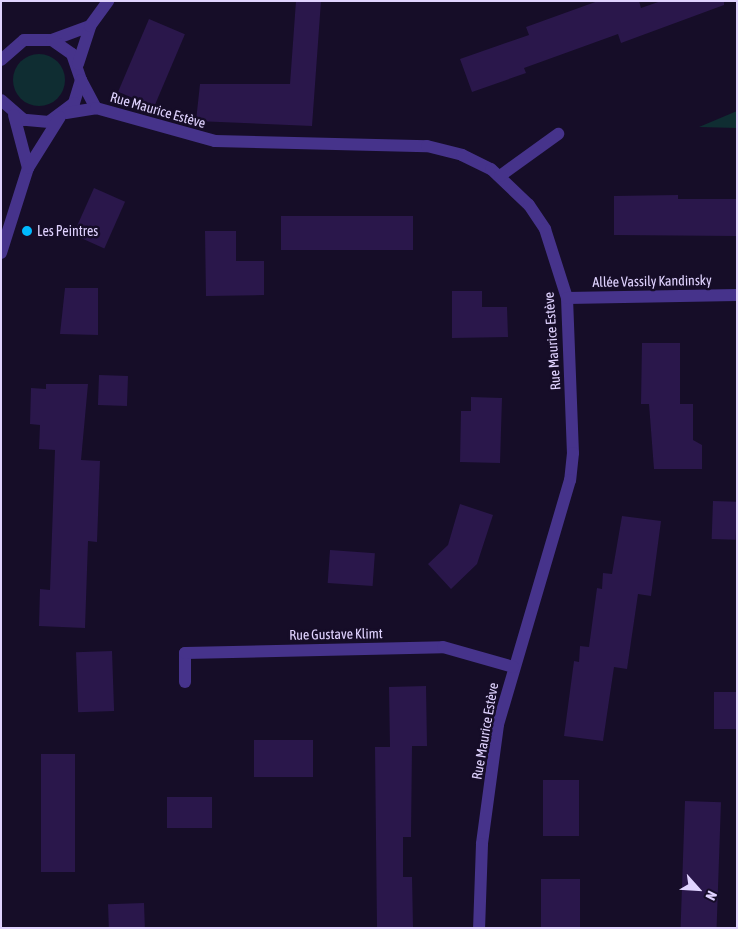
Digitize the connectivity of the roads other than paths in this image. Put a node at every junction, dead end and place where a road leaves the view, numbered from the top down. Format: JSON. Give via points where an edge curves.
{"nodes":[{"id":1,"x":108,"y":1,"type":"edge"},
{"id":2,"x":90,"y":26,"type":"junction"},
{"id":3,"x":52,"y":40,"type":"junction"},
{"id":4,"x":1,"y":59,"type":"edge"},
{"id":5,"x":78,"y":64,"type":"junction"},
{"id":6,"x":81,"y":80,"type":"junction"},
{"id":7,"x":1,"y":100,"type":"edge"},
{"id":8,"x":96,"y":108,"type":"junction"},
{"id":9,"x":14,"y":115,"type":"junction"},
{"id":10,"x":63,"y":115,"type":"junction"},
{"id":11,"x":558,"y":134,"type":"dead end"},
{"id":12,"x":28,"y":168,"type":"junction"},
{"id":13,"x":500,"y":176,"type":"junction"},
{"id":14,"x":1,"y":253,"type":"edge"},
{"id":15,"x":737,"y":295,"type":"edge"},
{"id":16,"x":567,"y":298,"type":"junction"},
{"id":17,"x":513,"y":667,"type":"junction"},
{"id":18,"x":185,"y":682,"type":"dead end"},
{"id":19,"x":479,"y":928,"type":"edge"}],
"edges":[{"from":1,"to":2,"type":"street"},
{"from":2,"to":3,"type":"street"},
{"from":2,"to":5,"type":"street"},
{"from":3,"to":4,"type":"street","via":[[24,40]]},
{"from":3,"to":5,"type":"street"},
{"from":5,"to":6,"type":"street"},
{"from":6,"to":8,"type":"street","name":"Rue Maurice Estève"},
{"from":6,"to":10,"type":"street","via":[[74,103]]},
{"from":7,"to":9,"type":"street"},
{"from":8,"to":10,"type":"street","name":"Rue Maurice Estève"},
{"from":8,"to":13,"type":"street","name":"Rue Maurice Estève","via":[[215,141],[427,146],[462,155]]},
{"from":9,"to":10,"type":"street","name":"Rue Maurice Estève","via":[[36,123]]},
{"from":9,"to":12,"type":"street"},
{"from":10,"to":12,"type":"street"},
{"from":11,"to":13,"type":"street"},
{"from":12,"to":14,"type":"street"},
{"from":13,"to":16,"type":"street","name":"Rue Maurice Estève","via":[[530,205],[545,229]]},
{"from":15,"to":16,"type":"street","name":"Allée Vassily Kandinsky"},
{"from":16,"to":17,"type":"street","name":"Rue Maurice Estève","via":[[573,452],[570,480]]},
{"from":17,"to":18,"type":"street","name":"Rue Gustave Klimt","via":[[443,647],[185,653]]},
{"from":17,"to":19,"type":"street","name":"Rue Maurice Estève","via":[[498,725],[482,844]]}]}
